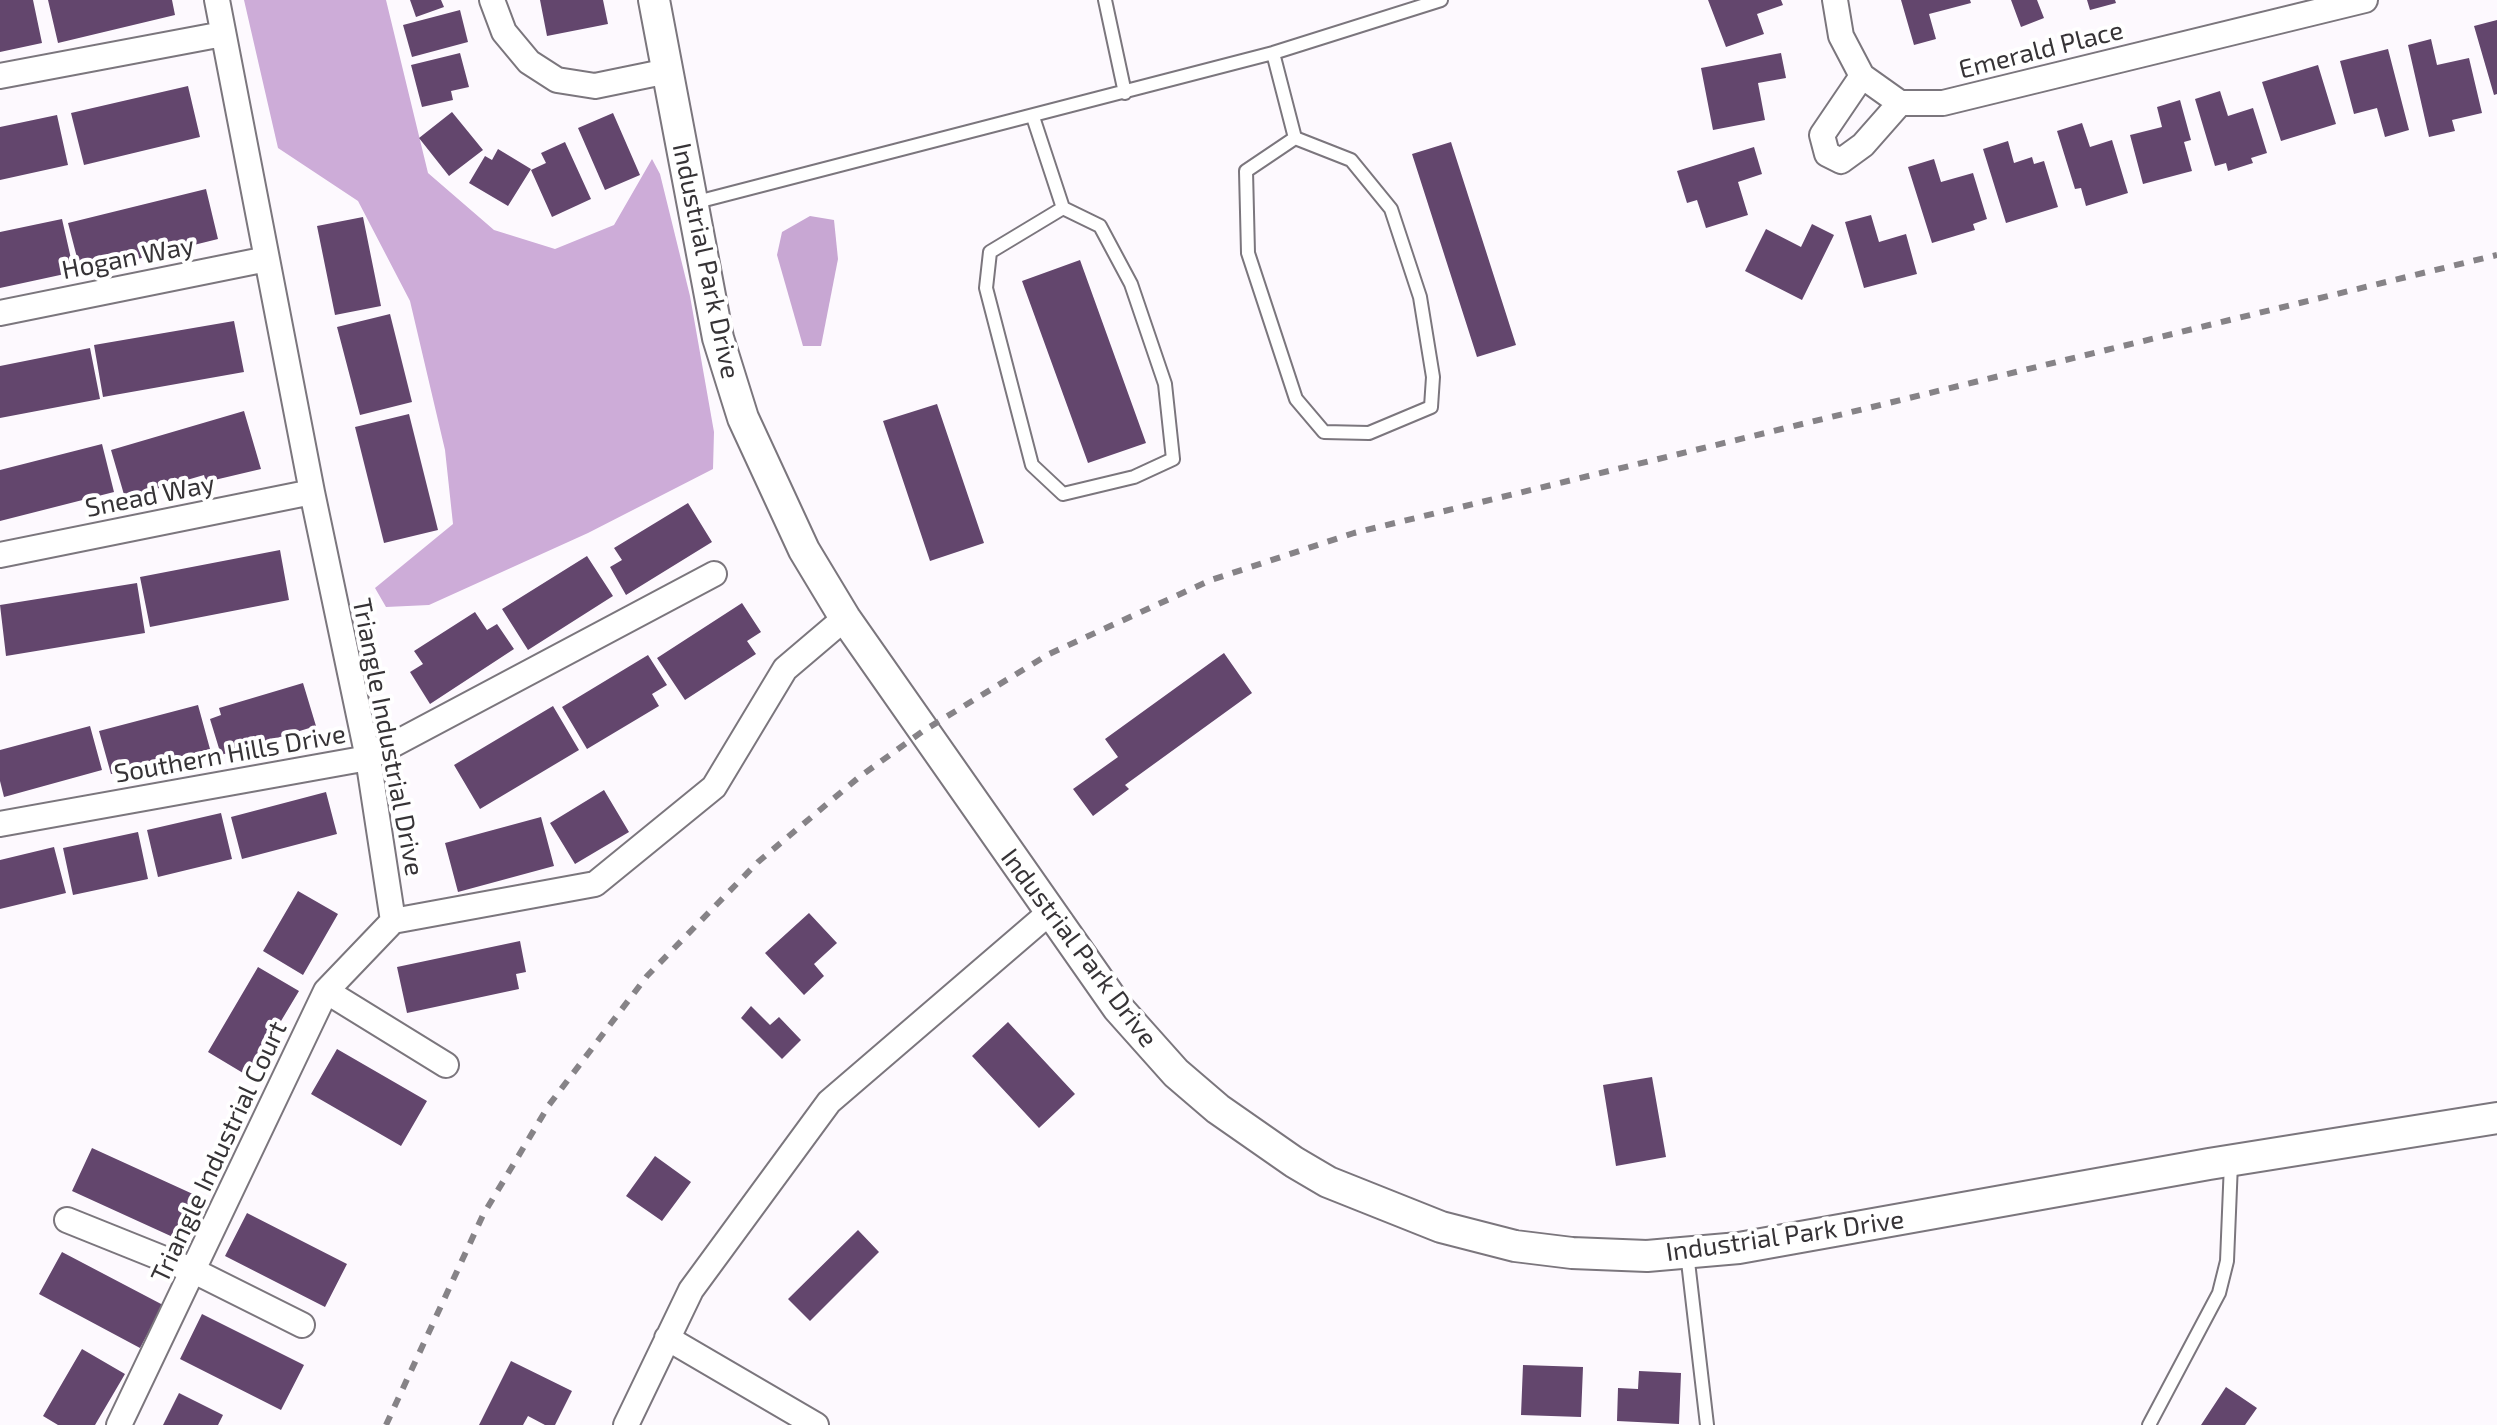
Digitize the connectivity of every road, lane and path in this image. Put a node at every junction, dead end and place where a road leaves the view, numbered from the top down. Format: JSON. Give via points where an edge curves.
{"nodes":[{"id":1,"x":217,"y":0,"type":"edge"},
{"id":2,"x":492,"y":0,"type":"edge"},
{"id":3,"x":654,"y":0,"type":"edge"},
{"id":4,"x":1105,"y":0,"type":"edge"},
{"id":5,"x":1441,"y":0,"type":"edge"},
{"id":6,"x":1835,"y":0,"type":"edge"},
{"id":7,"x":2365,"y":0,"type":"edge"},
{"id":8,"x":2318,"y":6,"type":"edge"},
{"id":9,"x":223,"y":34,"type":"junction"},
{"id":10,"x":1273,"y":53,"type":"junction"},
{"id":11,"x":668,"y":71,"type":"junction"},
{"id":12,"x":0,"y":76,"type":"edge"},
{"id":13,"x":1862,"y":76,"type":"junction"},
{"id":14,"x":1125,"y":93,"type":"junction"},
{"id":15,"x":1900,"y":103,"type":"junction"},
{"id":16,"x":1033,"y":117,"type":"junction"},
{"id":17,"x":1295,"y":138,"type":"junction"},
{"id":18,"x":693,"y":203,"type":"junction"},
{"id":19,"x":1063,"y":208,"type":"junction"},
{"id":20,"x":267,"y":259,"type":"junction"},
{"id":21,"x":0,"y":313,"type":"edge"},
{"id":22,"x":312,"y":492,"type":"junction"},
{"id":23,"x":0,"y":555,"type":"edge"},
{"id":24,"x":714,"y":574,"type":"dead end"},
{"id":25,"x":845,"y":618,"type":"junction"},
{"id":26,"x":368,"y":758,"type":"junction"},
{"id":27,"x":0,"y":824,"type":"edge"},
{"id":28,"x":1049,"y":913,"type":"junction"},
{"id":29,"x":393,"y":921,"type":"junction"},
{"id":30,"x":326,"y":991,"type":"junction"},
{"id":31,"x":446,"y":1065,"type":"dead end"},
{"id":32,"x":2497,"y":1118,"type":"edge"},
{"id":33,"x":2231,"y":1161,"type":"junction"},
{"id":34,"x":67,"y":1220,"type":"dead end"},
{"id":35,"x":1687,"y":1253,"type":"junction"},
{"id":36,"x":194,"y":1271,"type":"junction"},
{"id":37,"x":302,"y":1325,"type":"dead end"},
{"id":38,"x":667,"y":1338,"type":"junction"},
{"id":39,"x":119,"y":1425,"type":"edge"},
{"id":40,"x":626,"y":1425,"type":"edge"},
{"id":41,"x":816,"y":1425,"type":"edge"},
{"id":42,"x":1707,"y":1425,"type":"edge"},
{"id":43,"x":2149,"y":1425,"type":"edge"}],
"edges":[{"from":1,"to":9,"type":"street","name":"Triangle Industrial Drive"},
{"from":2,"to":11,"type":"street","via":[[504,32],[529,62],[557,80],[595,86]]},
{"from":3,"to":11,"type":"street","name":"Industrial Park Drive"},
{"from":4,"to":14,"type":"lane"},
{"from":5,"to":10,"type":"lane"},
{"from":6,"to":13,"type":"street","via":[[1841,36]]},
{"from":7,"to":8,"type":"street","name":"Emerald Place"},
{"from":8,"to":15,"type":"street","name":"Emerald Place","via":[[1943,103]]},
{"from":9,"to":12,"type":"street"},
{"from":9,"to":20,"type":"street","name":"Triangle Industrial Drive"},
{"from":10,"to":14,"type":"lane"},
{"from":10,"to":17,"type":"lane"},
{"from":11,"to":18,"type":"street","name":"Industrial Park Drive"},
{"from":13,"to":15,"type":"street"},
{"from":13,"to":15,"type":"street","via":[[1822,135],[1827,154],[1841,161],[1863,145]]},
{"from":14,"to":16,"type":"lane"},
{"from":16,"to":18,"type":"lane"},
{"from":16,"to":19,"type":"lane"},
{"from":17,"to":17,"type":"lane","via":[[1351,160],[1391,209],[1420,297],[1433,377],[1431,407],[1369,433],[1324,432],[1296,399],[1248,253],[1246,171]]},
{"from":18,"to":25,"type":"street","name":"Industrial Park Drive","via":[[732,391],[772,487]]},
{"from":19,"to":19,"type":"lane","via":[[990,252],[986,288],[1032,465],[1063,494],[1134,477],[1173,459],[1165,384],[1131,284],[1100,226]]},
{"from":20,"to":21,"type":"street","name":"Hogan Way"},
{"from":20,"to":22,"type":"street","name":"Triangle Industrial Drive"},
{"from":22,"to":23,"type":"street","name":"Snead Way"},
{"from":22,"to":26,"type":"street","name":"Triangle Industrial Drive"},
{"from":24,"to":26,"type":"street","name":"Southern Hills Drive"},
{"from":25,"to":28,"type":"street","name":"Industrial Park Drive"},
{"from":25,"to":29,"type":"street","via":[[785,669],[714,787],[595,884]]},
{"from":26,"to":27,"type":"street","name":"Southern Hills Drive"},
{"from":26,"to":29,"type":"street","name":"Triangle Industrial Drive"},
{"from":28,"to":35,"type":"street","name":"Industrial Park Drive","via":[[1118,1008],[1176,1073],[1247,1133],[1328,1182],[1414,1218],[1515,1246],[1572,1253]]},
{"from":28,"to":38,"type":"street","via":[[829,1102],[691,1290]]},
{"from":29,"to":30,"type":"street","name":"Triangle Industrial Court"},
{"from":30,"to":31,"type":"street"},
{"from":30,"to":36,"type":"street","name":"Triangle Industrial Court"},
{"from":32,"to":33,"type":"street","name":"Industrial Park Drive"},
{"from":33,"to":35,"type":"street","name":"Industrial Park Drive"},
{"from":33,"to":43,"type":"lane","via":[[2227,1261],[2219,1293]]},
{"from":34,"to":36,"type":"street"},
{"from":35,"to":42,"type":"lane"},
{"from":36,"to":37,"type":"street"},
{"from":36,"to":39,"type":"street","name":"Triangle Industrial Court"},
{"from":38,"to":40,"type":"street"},
{"from":38,"to":41,"type":"street"}]}
